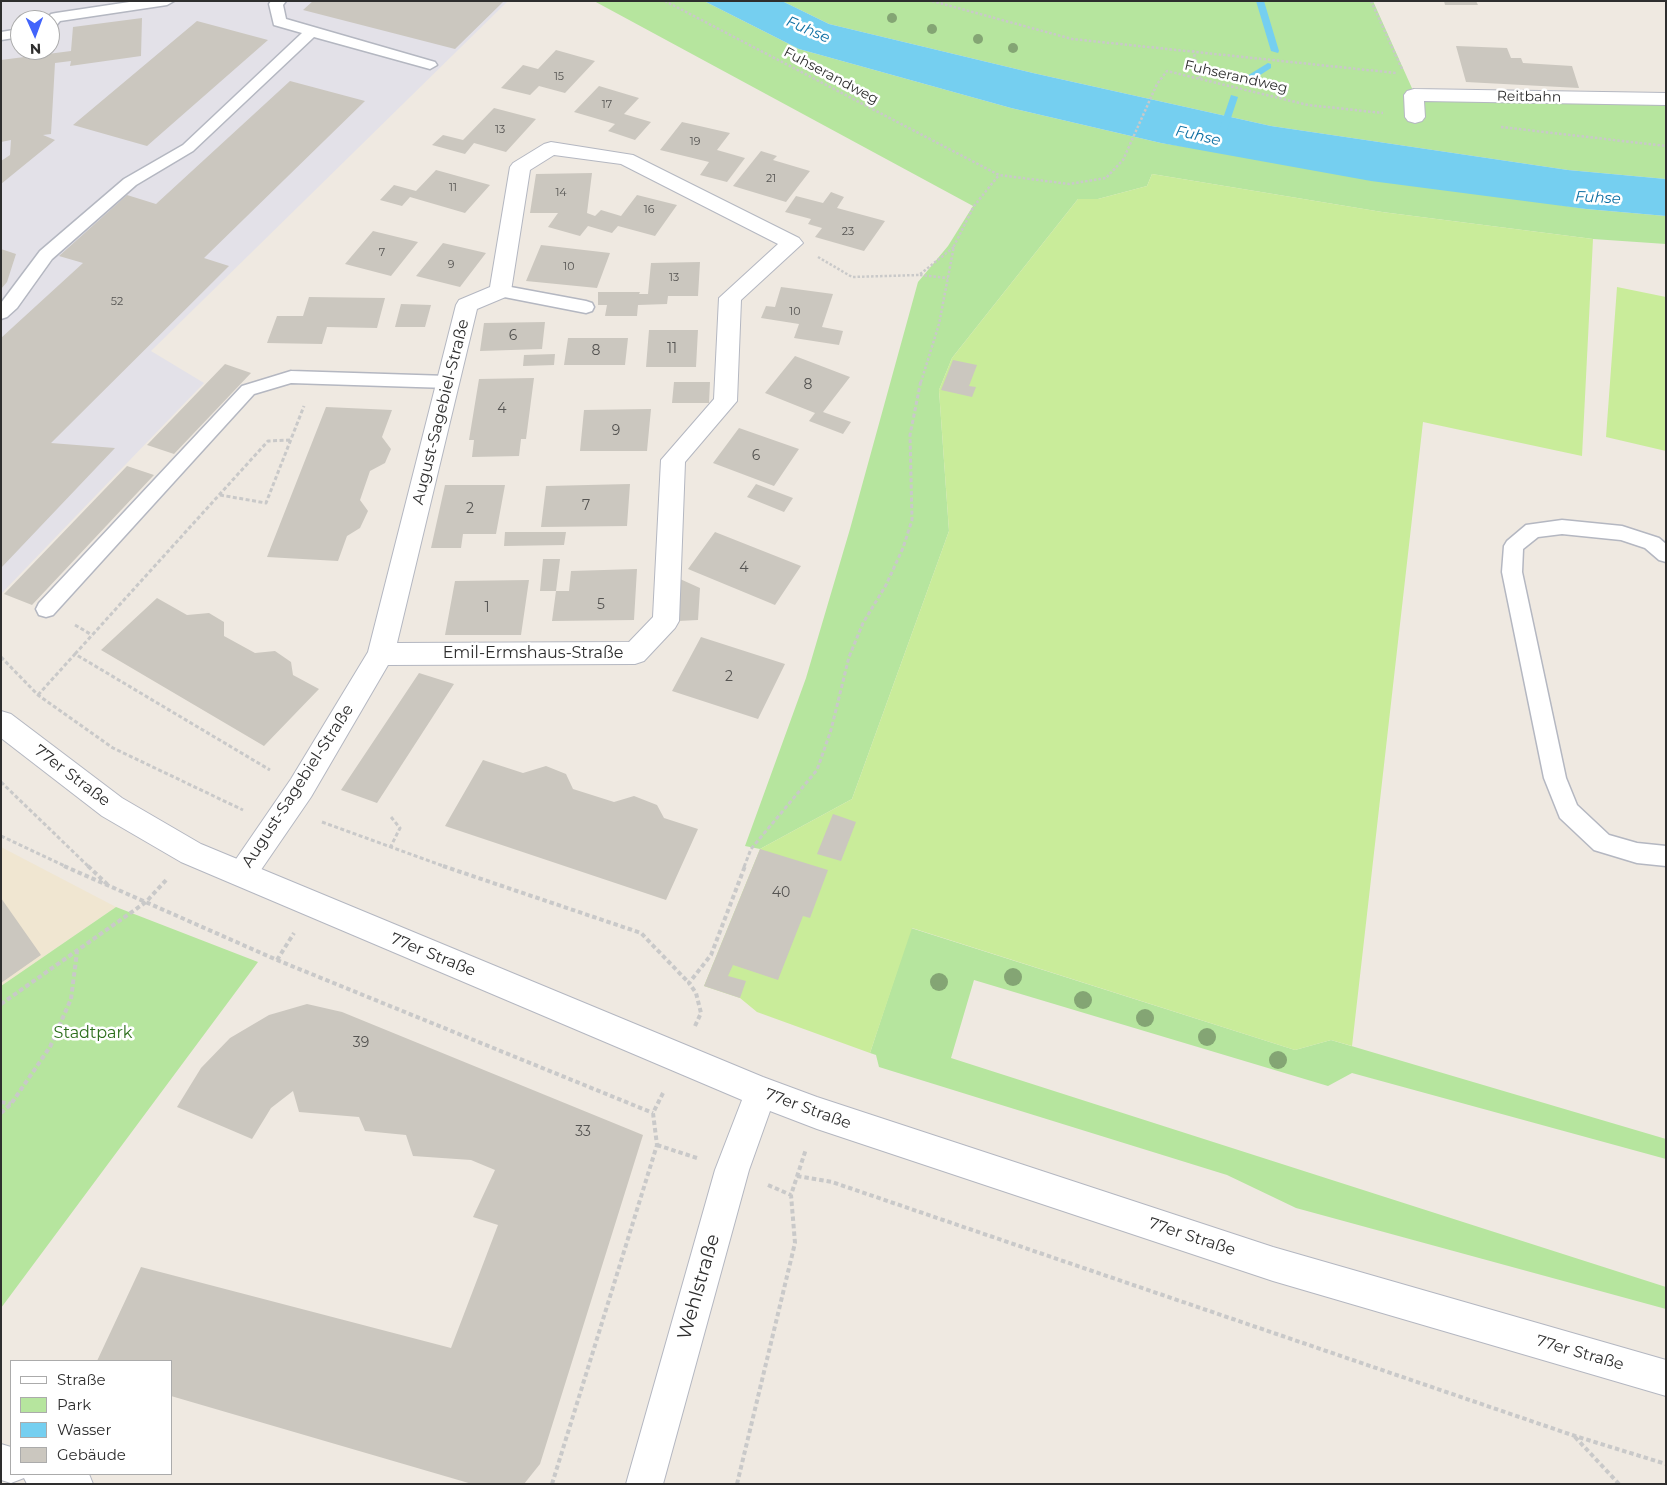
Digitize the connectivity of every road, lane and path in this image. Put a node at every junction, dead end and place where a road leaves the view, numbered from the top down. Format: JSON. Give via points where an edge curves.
{"nodes":[{"id":1,"x":167,"y":1,"type":"edge"},
{"id":2,"x":279,"y":1,"type":"edge"},
{"id":3,"x":665,"y":1,"type":"edge"},
{"id":4,"x":932,"y":1,"type":"edge"},
{"id":5,"x":1371,"y":1,"type":"edge"},
{"id":6,"x":60,"y":19,"type":"edge"},
{"id":7,"x":312,"y":31,"type":"junction"},
{"id":8,"x":1193,"y":50,"type":"junction"},
{"id":9,"x":430,"y":65,"type":"dead end"},
{"id":10,"x":1200,"y":78,"type":"junction"},
{"id":11,"x":1666,"y":99,"type":"edge"},
{"id":12,"x":1415,"y":117,"type":"joint"},
{"id":13,"x":1492,"y":126,"type":"dead end"},
{"id":14,"x":1666,"y":146,"type":"edge"},
{"id":15,"x":999,"y":175,"type":"junction"},
{"id":16,"x":792,"y":242,"type":"junction"},
{"id":17,"x":954,"y":246,"type":"junction"},
{"id":18,"x":919,"y":275,"type":"junction"},
{"id":19,"x":948,"y":278,"type":"junction"},
{"id":20,"x":500,"y":291,"type":"junction"},
{"id":21,"x":586,"y":307,"type":"dead end"},
{"id":22,"x":1,"y":313,"type":"edge"},
{"id":23,"x":315,"y":378,"type":"junction"},
{"id":24,"x":448,"y":382,"type":"junction"},
{"id":25,"x":290,"y":440,"type":"junction"},
{"id":26,"x":220,"y":494,"type":"junction"},
{"id":27,"x":1666,"y":555,"type":"edge"},
{"id":28,"x":46,"y":609,"type":"dead end"},
{"id":29,"x":74,"y":654,"type":"junction"},
{"id":30,"x":381,"y":654,"type":"junction"},
{"id":31,"x":1,"y":658,"type":"edge"},
{"id":32,"x":38,"y":695,"type":"junction"},
{"id":33,"x":1,"y":722,"type":"edge"},
{"id":34,"x":1,"y":782,"type":"edge"},
{"id":35,"x":301,"y":788,"type":"junction"},
{"id":36,"x":281,"y":817,"type":"junction"},
{"id":37,"x":391,"y":817,"type":"dead end"},
{"id":38,"x":1,"y":836,"type":"edge"},
{"id":39,"x":390,"y":848,"type":"junction"},
{"id":40,"x":1666,"y":856,"type":"edge"},
{"id":41,"x":242,"y":874,"type":"junction"},
{"id":42,"x":111,"y":888,"type":"junction"},
{"id":43,"x":146,"y":902,"type":"junction"},
{"id":44,"x":77,"y":951,"type":"junction"},
{"id":45,"x":689,"y":983,"type":"junction"},
{"id":46,"x":1,"y":1004,"type":"edge"},
{"id":47,"x":681,"y":1058,"type":"junction"},
{"id":48,"x":762,"y":1092,"type":"junction"},
{"id":49,"x":1,"y":1102,"type":"edge"},
{"id":50,"x":12,"y":1104,"type":"junction"},
{"id":51,"x":1,"y":1113,"type":"edge"},
{"id":52,"x":653,"y":1113,"type":"junction"},
{"id":53,"x":817,"y":1113,"type":"junction"},
{"id":54,"x":798,"y":1176,"type":"junction"},
{"id":55,"x":1666,"y":1378,"type":"edge"},
{"id":56,"x":1574,"y":1436,"type":"junction"},
{"id":57,"x":1666,"y":1464,"type":"edge"},
{"id":58,"x":44,"y":1475,"type":"edge"},
{"id":59,"x":75,"y":1484,"type":"edge"},
{"id":60,"x":552,"y":1484,"type":"edge"},
{"id":61,"x":644,"y":1484,"type":"edge"},
{"id":62,"x":737,"y":1484,"type":"edge"},
{"id":63,"x":1619,"y":1484,"type":"edge"}],
"edges":[{"from":1,"to":6,"type":"lane"},
{"from":2,"to":7,"type":"lane","via":[[276,4],[279,22]]},
{"from":3,"to":15,"type":"path","name":"Fuhserandweg"},
{"from":4,"to":8,"type":"path","via":[[1072,40]]},
{"from":5,"to":8,"type":"path","via":[[1404,74]]},
{"from":7,"to":9,"type":"lane"},
{"from":7,"to":22,"type":"lane","via":[[188,148],[130,182],[46,255]]},
{"from":8,"to":10,"type":"path"},
{"from":10,"to":12,"type":"path","name":"Fuhserandweg","via":[[1308,105]]},
{"from":10,"to":15,"type":"path","name":"Fuhserandweg","via":[[1167,71],[1157,84],[1123,160],[1106,178],[1069,184]]},
{"from":11,"to":12,"type":"street","name":"Reitbahn","via":[[1414,95]]},
{"from":13,"to":14,"type":"path"},
{"from":15,"to":17,"type":"path","via":[[974,206]]},
{"from":16,"to":18,"type":"path","via":[[852,277]]},
{"from":16,"to":20,"type":"street","via":[[626,159],[551,148],[520,167]]},
{"from":16,"to":30,"type":"street","name":"Emil-Ermshaus-Straße","via":[[730,298],[725,401],[674,460],[666,621],[634,653]]},
{"from":17,"to":18,"type":"path"},
{"from":17,"to":19,"type":"path"},
{"from":18,"to":19,"type":"path"},
{"from":19,"to":45,"type":"path","via":[[939,324],[914,409],[910,435],[912,520],[903,548],[863,623],[849,657],[831,730],[817,770],[751,849],[711,955]]},
{"from":20,"to":21,"type":"lane"},
{"from":20,"to":24,"type":"street","name":"August-Sagebiel-Straße","via":[[467,305]]},
{"from":23,"to":24,"type":"lane"},
{"from":23,"to":25,"type":"path"},
{"from":23,"to":28,"type":"lane","via":[[291,377],[248,390]]},
{"from":24,"to":30,"type":"street","name":"August-Sagebiel-Straße"},
{"from":25,"to":26,"type":"path","via":[[268,441]]},
{"from":25,"to":26,"type":"path","via":[[266,503]]},
{"from":26,"to":29,"type":"path"},
{"from":27,"to":40,"type":"lane","via":[[1652,543],[1622,533],[1562,527],[1533,530],[1514,546],[1512,572],[1555,778],[1568,811],[1602,843],[1638,854]]},
{"from":29,"to":32,"type":"path"},
{"from":29,"to":35,"type":"path"},
{"from":30,"to":35,"type":"street","name":"August-Sagebiel-Straße"},
{"from":31,"to":32,"type":"path"},
{"from":32,"to":36,"type":"path","via":[[112,748]]},
{"from":33,"to":41,"type":"street","name":"77er Straße","via":[[112,807],[191,853]]},
{"from":34,"to":42,"type":"path"},
{"from":35,"to":36,"type":"street","name":"August-Sagebiel-Straße"},
{"from":36,"to":39,"type":"path"},
{"from":36,"to":41,"type":"street","name":"August-Sagebiel-Straße"},
{"from":37,"to":39,"type":"path","via":[[400,828]]},
{"from":38,"to":42,"type":"path"},
{"from":39,"to":45,"type":"path","via":[[641,933]]},
{"from":41,"to":47,"type":"street","name":"77er Straße"},
{"from":42,"to":43,"type":"path"},
{"from":43,"to":44,"type":"path"},
{"from":43,"to":52,"type":"path","via":[[277,960]]},
{"from":44,"to":46,"type":"path"},
{"from":44,"to":50,"type":"path","via":[[71,998],[50,1047]]},
{"from":45,"to":47,"type":"path","via":[[696,993],[701,1013]]},
{"from":47,"to":48,"type":"street","name":"77er Straße"},
{"from":47,"to":52,"type":"path"},
{"from":48,"to":53,"type":"street","name":"77er Straße"},
{"from":48,"to":61,"type":"street","name":"Wehlstraße","via":[[732,1170]]},
{"from":49,"to":50,"type":"path"},
{"from":50,"to":51,"type":"path"},
{"from":52,"to":60,"type":"path","via":[[657,1145]]},
{"from":53,"to":54,"type":"path"},
{"from":53,"to":55,"type":"street","name":"77er Straße","via":[[1273,1264]]},
{"from":54,"to":56,"type":"path","via":[[832,1182]]},
{"from":54,"to":62,"type":"path","via":[[791,1195],[795,1243]]},
{"from":56,"to":57,"type":"path"},
{"from":56,"to":63,"type":"path"},
{"from":58,"to":59,"type":"street"}]}
